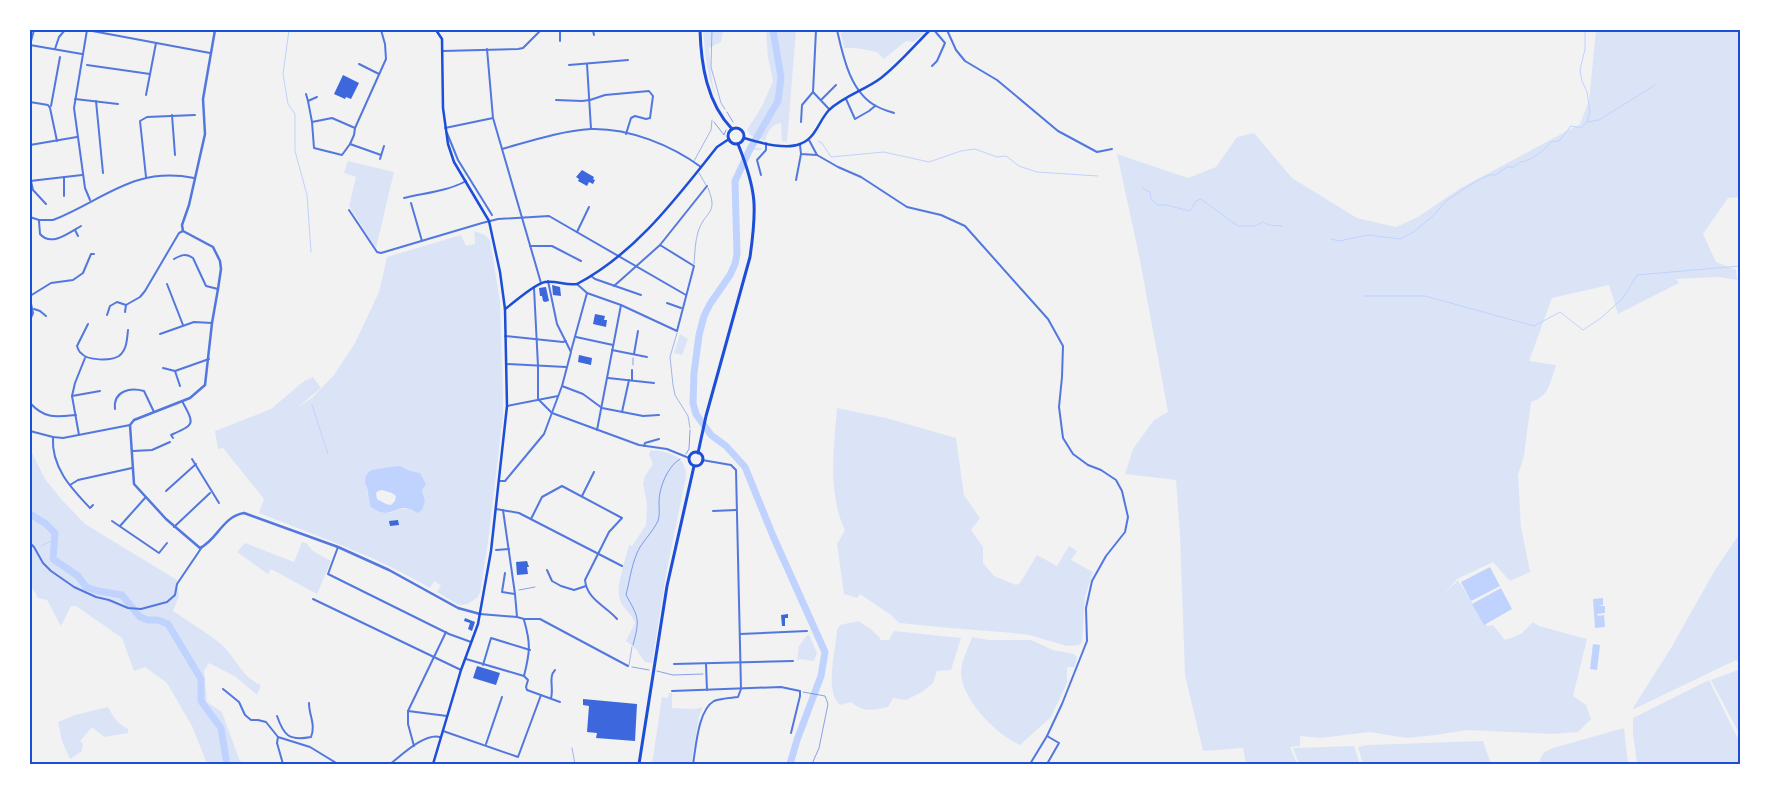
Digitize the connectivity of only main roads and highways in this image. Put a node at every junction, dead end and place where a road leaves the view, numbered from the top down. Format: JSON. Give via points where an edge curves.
{"nodes":[{"id":1,"x":436,"y":30,"type":"edge"},
{"id":2,"x":700,"y":30,"type":"edge"},
{"id":3,"x":930,"y":30,"type":"edge"},
{"id":4,"x":732,"y":130,"type":"junction"},
{"id":5,"x":744,"y":138,"type":"junction"},
{"id":6,"x":729,"y":139,"type":"junction"},
{"id":7,"x":738,"y":144,"type":"junction"},
{"id":8,"x":505,"y":309,"type":"junction"},
{"id":9,"x":698,"y":453,"type":"junction"},
{"id":10,"x":694,"y":466,"type":"junction"},
{"id":11,"x":433,"y":764,"type":"edge"},
{"id":12,"x":639,"y":764,"type":"edge"}],
"edges":[{"from":1,"to":8,"type":"main road","via":[[442,39],[445,130],[450,154],[489,221]]},
{"from":2,"to":4,"type":"main road","via":[[705,79],[716,108]]},
{"from":3,"to":5,"type":"main road","via":[[883,76],[830,110],[808,140],[786,146]]},
{"from":4,"to":5,"type":"main road","via":[[742,130]]},
{"from":4,"to":6,"type":"main road"},
{"from":5,"to":7,"type":"main road"},
{"from":6,"to":7,"type":"main road"},
{"from":6,"to":8,"type":"main road","via":[[717,147],[650,228],[591,276],[570,285],[541,283]]},
{"from":7,"to":9,"type":"main road","via":[[754,191],[750,257]]},
{"from":8,"to":11,"type":"main road","via":[[506,406],[491,551],[480,614]]},
{"from":9,"to":10,"type":"main road","via":[[702,460]]},
{"from":9,"to":10,"type":"main road","via":[[689,458]]},
{"from":10,"to":12,"type":"main road","via":[[667,586]]}]}
